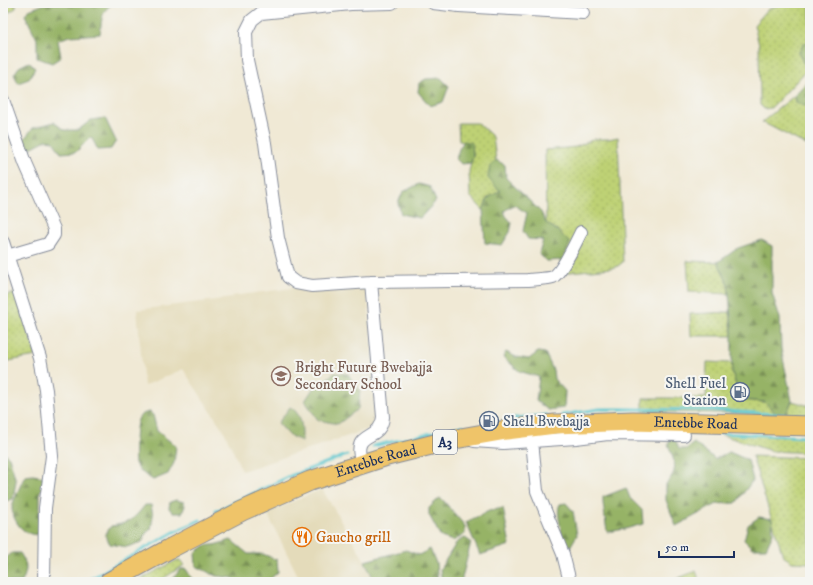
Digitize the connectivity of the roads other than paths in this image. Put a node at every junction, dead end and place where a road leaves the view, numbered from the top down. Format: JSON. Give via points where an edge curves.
{"nodes":[{"id":1,"x":392,"y":3,"type":"edge"},
{"id":2,"x":433,"y":3,"type":"edge"},
{"id":3,"x":583,"y":13,"type":"dead end"},
{"id":4,"x":3,"y":100,"type":"edge"},
{"id":5,"x":581,"y":232,"type":"dead end"},
{"id":6,"x":3,"y":242,"type":"edge"},
{"id":7,"x":7,"y":256,"type":"junction"},
{"id":8,"x":371,"y":282,"type":"junction"},
{"id":9,"x":810,"y":426,"type":"edge"},
{"id":10,"x":684,"y":435,"type":"dead end"},
{"id":11,"x":455,"y":439,"type":"junction"},
{"id":12,"x":532,"y":441,"type":"junction"},
{"id":13,"x":362,"y":463,"type":"junction"},
{"id":14,"x":44,"y":582,"type":"edge"},
{"id":15,"x":109,"y":582,"type":"edge"},
{"id":16,"x":570,"y":582,"type":"edge"}],
"edges":[{"from":1,"to":8,"type":"street","via":[[351,4],[261,13],[252,20],[246,32],[247,60],[265,143],[278,238],[288,277],[296,283],[312,286]]},
{"from":2,"to":3,"type":"street"},
{"from":4,"to":7,"type":"street","via":[[25,163],[54,229],[54,235],[48,244]]},
{"from":5,"to":8,"type":"street","via":[[553,277],[528,280]]},
{"from":6,"to":7,"type":"street"},
{"from":7,"to":14,"type":"street","via":[[40,356],[46,390],[52,456],[45,508]]},
{"from":8,"to":13,"type":"street","via":[[383,425],[360,442],[359,454]]},
{"from":9,"to":11,"type":"main road","name":"Entebbe Road","number":"A3","via":[[633,421],[555,424]]},
{"from":10,"to":12,"type":"street","via":[[608,434]]},
{"from":11,"to":12,"type":"street","via":[[498,443]]},
{"from":11,"to":13,"type":"main road","name":"Entebbe Road","number":"A3"},
{"from":12,"to":16,"type":"street","via":[[537,491],[563,554]]},
{"from":13,"to":15,"type":"main road","name":"Entebbe Road","number":"A3","via":[[310,481],[242,512]]}]}
